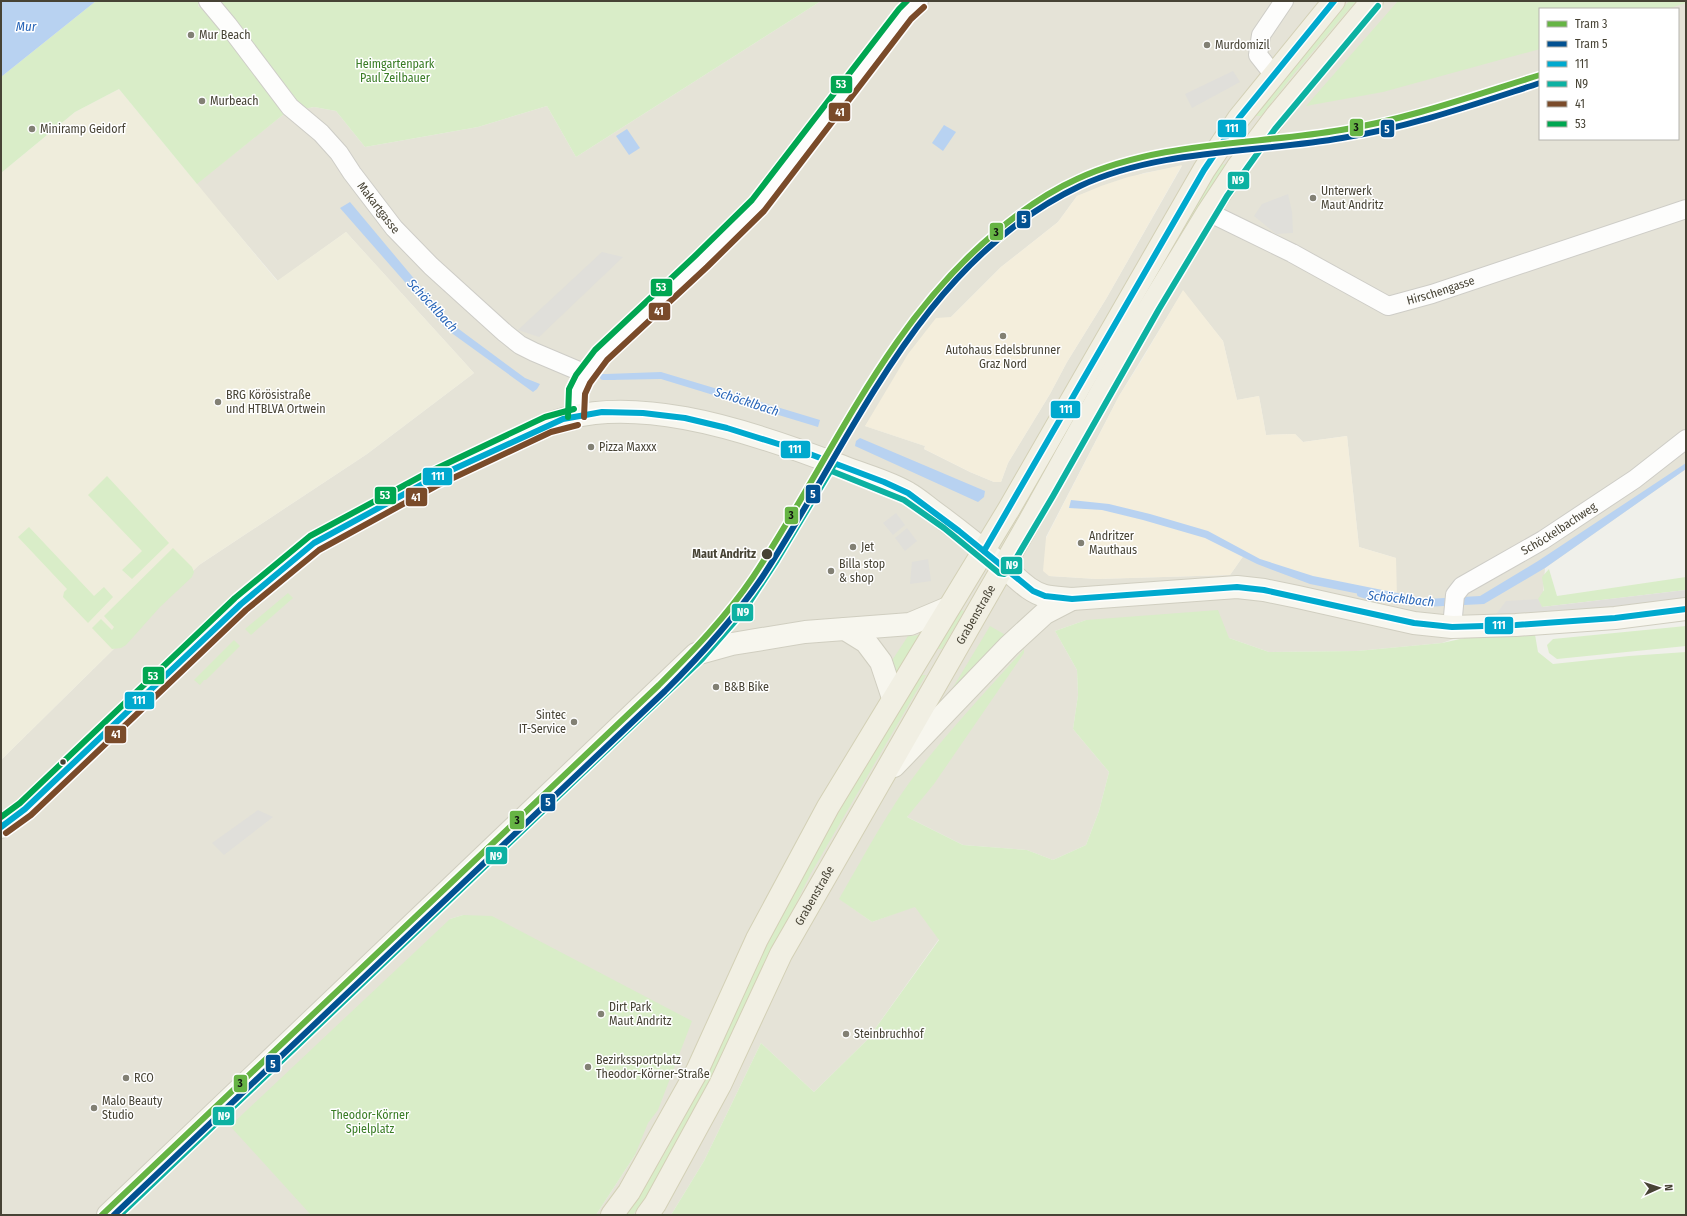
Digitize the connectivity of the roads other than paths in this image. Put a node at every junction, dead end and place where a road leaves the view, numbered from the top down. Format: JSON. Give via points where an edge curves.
{"nodes":[{"id":1,"x":208,"y":1,"type":"edge"},
{"id":2,"x":919,"y":1,"type":"edge"},
{"id":3,"x":1284,"y":1,"type":"edge"},
{"id":4,"x":1334,"y":1,"type":"edge"},
{"id":5,"x":1372,"y":1,"type":"edge"},
{"id":6,"x":1273,"y":74,"type":"junction"},
{"id":7,"x":1686,"y":209,"type":"edge"},
{"id":8,"x":1208,"y":212,"type":"junction"},
{"id":9,"x":582,"y":382,"type":"junction"},
{"id":10,"x":576,"y":417,"type":"junction"},
{"id":11,"x":1686,"y":439,"type":"edge"},
{"id":12,"x":984,"y":551,"type":"junction"},
{"id":13,"x":1003,"y":566,"type":"junction"},
{"id":14,"x":1072,"y":599,"type":"junction"},
{"id":15,"x":948,"y":608,"type":"junction"},
{"id":16,"x":1686,"y":609,"type":"edge"},
{"id":17,"x":1454,"y":610,"type":"junction"},
{"id":18,"x":846,"y":629,"type":"junction"},
{"id":19,"x":893,"y":698,"type":"junction"},
{"id":20,"x":882,"y":779,"type":"junction"},
{"id":21,"x":1,"y":828,"type":"edge"},
{"id":22,"x":108,"y":1215,"type":"edge"},
{"id":23,"x":612,"y":1215,"type":"edge"},
{"id":24,"x":647,"y":1215,"type":"edge"}],
"edges":[{"from":1,"to":9,"type":"street","name":"Makartgasse","via":[[290,107],[321,133],[339,153],[394,228],[431,266],[520,345]]},
{"from":2,"to":9,"type":"street","via":[[835,103],[758,205],[601,355]]},
{"from":3,"to":6,"type":"street","via":[[1261,35],[1258,56]]},
{"from":4,"to":6,"type":"main road","name":"Grabenstraße"},
{"from":5,"to":8,"type":"main road","name":"Grabenstraße","via":[[1277,115],[1236,168]]},
{"from":6,"to":12,"type":"main road","name":"Grabenstraße","via":[[1204,170]]},
{"from":7,"to":8,"type":"street","name":"Hirschengasse","via":[[1432,294],[1388,306],[1292,253]]},
{"from":8,"to":13,"type":"main road","name":"Grabenstraße","via":[[1133,335]]},
{"from":9,"to":10,"type":"street"},
{"from":10,"to":12,"type":"main road","via":[[632,411],[666,414],[755,436],[908,493]]},
{"from":10,"to":21,"type":"main road","via":[[548,424],[432,479],[314,543],[240,604],[25,809]]},
{"from":11,"to":17,"type":"street","name":"Schöckelbachweg","via":[[1635,479],[1543,540],[1467,582]]},
{"from":12,"to":13,"type":"main road"},
{"from":12,"to":15,"type":"main road","name":"Grabenstraße"},
{"from":13,"to":14,"type":"main road","via":[[1027,588],[1046,596]]},
{"from":13,"to":20,"type":"main road","name":"Grabenstraße"},
{"from":14,"to":17,"type":"main road","via":[[1237,587],[1264,590],[1414,623]]},
{"from":14,"to":20,"type":"main road","via":[[1045,613],[1009,646]]},
{"from":15,"to":18,"type":"main road","via":[[910,624]]},
{"from":15,"to":19,"type":"main road","name":"Grabenstraße"},
{"from":16,"to":17,"type":"main road","via":[[1615,618],[1516,625]]},
{"from":18,"to":19,"type":"main road","via":[[866,642],[881,662]]},
{"from":18,"to":22,"type":"main road","via":[[805,632],[736,643],[696,654]]},
{"from":19,"to":23,"type":"main road","name":"Grabenstraße","via":[[828,807],[757,939],[697,1071],[629,1192]]},
{"from":20,"to":24,"type":"main road","name":"Grabenstraße","via":[[781,954],[720,1085]]}]}
